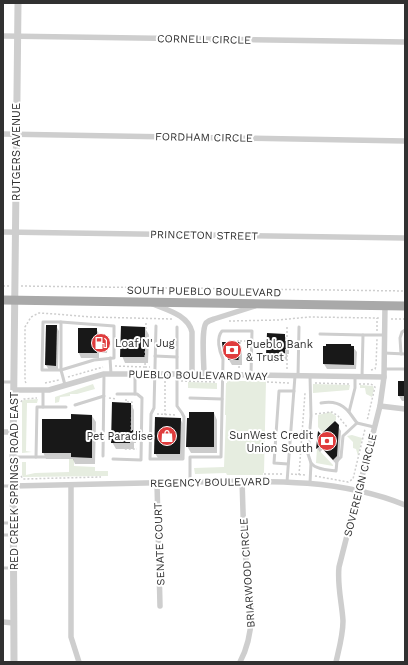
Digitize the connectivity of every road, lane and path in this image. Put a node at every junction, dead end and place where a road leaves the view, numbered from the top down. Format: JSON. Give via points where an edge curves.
{"nodes":[{"id":1,"x":18,"y":3,"type":"edge"},
{"id":2,"x":3,"y":36,"type":"edge"},
{"id":3,"x":17,"y":37,"type":"junction"},
{"id":4,"x":405,"y":42,"type":"edge"},
{"id":5,"x":3,"y":134,"type":"edge"},
{"id":6,"x":16,"y":134,"type":"junction"},
{"id":7,"x":405,"y":141,"type":"edge"},
{"id":8,"x":3,"y":232,"type":"edge"},
{"id":9,"x":15,"y":232,"type":"junction"},
{"id":10,"x":405,"y":238,"type":"edge"},
{"id":11,"x":3,"y":286,"type":"edge"},
{"id":12,"x":15,"y":286,"type":"junction"},
{"id":13,"x":405,"y":291,"type":"edge"},
{"id":14,"x":3,"y":300,"type":"edge"},
{"id":15,"x":15,"y":300,"type":"junction"},
{"id":16,"x":149,"y":302,"type":"junction"},
{"id":17,"x":261,"y":304,"type":"junction"},
{"id":18,"x":385,"y":306,"type":"junction"},
{"id":19,"x":405,"y":306,"type":"edge"},
{"id":20,"x":377,"y":318,"type":"dead end"},
{"id":21,"x":174,"y":319,"type":"dead end"},
{"id":22,"x":61,"y":322,"type":"junction"},
{"id":23,"x":146,"y":323,"type":"dead end"},
{"id":24,"x":156,"y":326,"type":"dead end"},
{"id":25,"x":287,"y":326,"type":"dead end"},
{"id":26,"x":177,"y":327,"type":"dead end"},
{"id":27,"x":299,"y":327,"type":"dead end"},
{"id":28,"x":405,"y":330,"type":"edge"},
{"id":29,"x":320,"y":334,"type":"dead end"},
{"id":30,"x":363,"y":335,"type":"junction"},
{"id":31,"x":377,"y":335,"type":"junction"},
{"id":32,"x":385,"y":335,"type":"junction"},
{"id":33,"x":229,"y":341,"type":"dead end"},
{"id":34,"x":240,"y":341,"type":"junction"},
{"id":35,"x":252,"y":341,"type":"junction"},
{"id":36,"x":287,"y":345,"type":"junction"},
{"id":37,"x":298,"y":346,"type":"junction"},
{"id":38,"x":384,"y":353,"type":"junction"},
{"id":39,"x":401,"y":354,"type":"junction"},
{"id":40,"x":405,"y":354,"type":"edge"},
{"id":41,"x":155,"y":356,"type":"junction"},
{"id":42,"x":177,"y":356,"type":"junction"},
{"id":43,"x":110,"y":358,"type":"junction"},
{"id":44,"x":110,"y":367,"type":"junction"},
{"id":45,"x":145,"y":367,"type":"junction"},
{"id":46,"x":155,"y":367,"type":"junction"},
{"id":47,"x":240,"y":368,"type":"dead end"},
{"id":48,"x":287,"y":369,"type":"dead end"},
{"id":49,"x":384,"y":369,"type":"junction"},
{"id":50,"x":405,"y":369,"type":"edge"},
{"id":51,"x":61,"y":370,"type":"junction"},
{"id":52,"x":104,"y":374,"type":"junction"},
{"id":53,"x":110,"y":374,"type":"junction"},
{"id":54,"x":135,"y":374,"type":"junction"},
{"id":55,"x":154,"y":374,"type":"junction"},
{"id":56,"x":177,"y":374,"type":"junction"},
{"id":57,"x":192,"y":374,"type":"junction"},
{"id":58,"x":204,"y":374,"type":"junction"},
{"id":59,"x":223,"y":374,"type":"junction"},
{"id":60,"x":251,"y":375,"type":"junction"},
{"id":61,"x":297,"y":376,"type":"junction"},
{"id":62,"x":310,"y":376,"type":"junction"},
{"id":63,"x":355,"y":377,"type":"junction"},
{"id":64,"x":362,"y":377,"type":"junction"},
{"id":65,"x":384,"y":377,"type":"junction"},
{"id":66,"x":63,"y":379,"type":"junction"},
{"id":67,"x":166,"y":381,"type":"dead end"},
{"id":68,"x":3,"y":382,"type":"edge"},
{"id":69,"x":14,"y":382,"type":"junction"},
{"id":70,"x":267,"y":382,"type":"dead end"},
{"id":71,"x":295,"y":383,"type":"junction"},
{"id":72,"x":310,"y":383,"type":"junction"},
{"id":73,"x":29,"y":384,"type":"dead end"},
{"id":74,"x":42,"y":384,"type":"dead end"},
{"id":75,"x":355,"y":384,"type":"junction"},
{"id":76,"x":66,"y":385,"type":"junction"},
{"id":77,"x":305,"y":388,"type":"dead end"},
{"id":78,"x":14,"y":390,"type":"junction"},
{"id":79,"x":44,"y":390,"type":"junction"},
{"id":80,"x":294,"y":391,"type":"junction"},
{"id":81,"x":109,"y":392,"type":"dead end"},
{"id":82,"x":117,"y":394,"type":"dead end"},
{"id":83,"x":135,"y":394,"type":"junction"},
{"id":84,"x":104,"y":396,"type":"junction"},
{"id":85,"x":190,"y":398,"type":"dead end"},
{"id":86,"x":120,"y":399,"type":"dead end"},
{"id":87,"x":126,"y":399,"type":"dead end"},
{"id":88,"x":222,"y":399,"type":"junction"},
{"id":89,"x":321,"y":403,"type":"dead end"},
{"id":90,"x":75,"y":405,"type":"dead end"},
{"id":91,"x":380,"y":406,"type":"junction"},
{"id":92,"x":43,"y":407,"type":"junction"},
{"id":93,"x":66,"y":407,"type":"dead end"},
{"id":94,"x":405,"y":409,"type":"edge"},
{"id":95,"x":349,"y":412,"type":"junction"},
{"id":96,"x":151,"y":414,"type":"junction"},
{"id":97,"x":165,"y":414,"type":"junction"},
{"id":98,"x":311,"y":414,"type":"junction"},
{"id":99,"x":176,"y":415,"type":"junction"},
{"id":100,"x":183,"y":415,"type":"junction"},
{"id":101,"x":176,"y":418,"type":"dead end"},
{"id":102,"x":357,"y":423,"type":"junction"},
{"id":103,"x":366,"y":425,"type":"junction"},
{"id":104,"x":375,"y":428,"type":"junction"},
{"id":105,"x":349,"y":430,"type":"junction"},
{"id":106,"x":3,"y":432,"type":"edge"},
{"id":107,"x":13,"y":432,"type":"junction"},
{"id":108,"x":131,"y":446,"type":"junction"},
{"id":109,"x":131,"y":449,"type":"junction"},
{"id":110,"x":141,"y":449,"type":"junction"},
{"id":111,"x":13,"y":456,"type":"junction"},
{"id":112,"x":103,"y":456,"type":"dead end"},
{"id":113,"x":36,"y":457,"type":"junction"},
{"id":114,"x":60,"y":457,"type":"dead end"},
{"id":115,"x":113,"y":459,"type":"dead end"},
{"id":116,"x":311,"y":463,"type":"junction"},
{"id":117,"x":288,"y":464,"type":"junction"},
{"id":118,"x":20,"y":474,"type":"dead end"},
{"id":119,"x":264,"y":474,"type":"dead end"},
{"id":120,"x":287,"y":474,"type":"junction"},
{"id":121,"x":300,"y":475,"type":"junction"},
{"id":122,"x":311,"y":476,"type":"junction"},
{"id":123,"x":103,"y":477,"type":"dead end"},
{"id":124,"x":242,"y":481,"type":"junction"},
{"id":125,"x":190,"y":482,"type":"junction"},
{"id":126,"x":287,"y":482,"type":"junction"},
{"id":127,"x":157,"y":483,"type":"junction"},
{"id":128,"x":310,"y":483,"type":"junction"},
{"id":129,"x":71,"y":485,"type":"junction"},
{"id":130,"x":3,"y":486,"type":"edge"},
{"id":131,"x":13,"y":486,"type":"junction"},
{"id":132,"x":358,"y":492,"type":"junction"},
{"id":133,"x":405,"y":505,"type":"edge"},
{"id":134,"x":3,"y":523,"type":"edge"},
{"id":135,"x":13,"y":523,"type":"junction"},
{"id":136,"x":3,"y":535,"type":"edge"},
{"id":137,"x":13,"y":535,"type":"junction"},
{"id":138,"x":3,"y":568,"type":"edge"},
{"id":139,"x":14,"y":568,"type":"junction"},
{"id":140,"x":160,"y":606,"type":"dead end"},
{"id":141,"x":3,"y":622,"type":"edge"},
{"id":142,"x":14,"y":623,"type":"junction"},
{"id":143,"x":14,"y":662,"type":"edge"},
{"id":144,"x":78,"y":662,"type":"edge"},
{"id":145,"x":240,"y":662,"type":"edge"},
{"id":146,"x":336,"y":662,"type":"edge"}],
"edges":[{"from":1,"to":3,"type":"street","name":"RUTGERS AVENUE"},
{"from":2,"to":3,"type":"street","name":"CORNELL CIRCLE"},
{"from":3,"to":4,"type":"street","name":"CORNELL CIRCLE"},
{"from":3,"to":6,"type":"street","name":"RUTGERS AVENUE"},
{"from":5,"to":6,"type":"street","name":"FORDHAM CIRCLE"},
{"from":6,"to":7,"type":"street","name":"FORDHAM CIRCLE"},
{"from":6,"to":9,"type":"street","name":"RUTGERS AVENUE"},
{"from":8,"to":9,"type":"street","name":"PRINCETON STREET"},
{"from":9,"to":10,"type":"street","name":"PRINCETON STREET"},
{"from":9,"to":12,"type":"street","name":"RUTGERS AVENUE"},
{"from":11,"to":12,"type":"path"},
{"from":12,"to":13,"type":"path"},
{"from":12,"to":15,"type":"street","name":"RUTGERS AVENUE"},
{"from":14,"to":15,"type":"main road","name":"SOUTH PUEBLO BOULEVARD"},
{"from":15,"to":16,"type":"main road","name":"SOUTH PUEBLO BOULEVARD"},
{"from":15,"to":69,"type":"street","name":"RED CREEK SPRINGS ROAD EAST"},
{"from":16,"to":17,"type":"main road","name":"SOUTH PUEBLO BOULEVARD"},
{"from":16,"to":57,"type":"street","via":[[177,315],[191,327]]},
{"from":17,"to":18,"type":"main road","name":"SOUTH PUEBLO BOULEVARD"},
{"from":17,"to":58,"type":"street","via":[[205,324]]},
{"from":18,"to":19,"type":"main road","name":"SOUTH PUEBLO BOULEVARD"},
{"from":18,"to":32,"type":"street","name":"SOVEREIGN CIRCLE"},
{"from":20,"to":31,"type":"path"},
{"from":21,"to":73,"type":"path","via":[[36,314],[28,320],[25,327],[24,381]]},
{"from":22,"to":43,"type":"lane","via":[[114,326],[114,358]]},
{"from":22,"to":51,"type":"lane"},
{"from":22,"to":51,"type":"lane","via":[[43,322],[42,370]]},
{"from":23,"to":45,"type":"path"},
{"from":24,"to":41,"type":"lane"},
{"from":25,"to":36,"type":"path"},
{"from":26,"to":42,"type":"lane"},
{"from":27,"to":37,"type":"lane"},
{"from":28,"to":39,"type":"lane","via":[[400,338]]},
{"from":29,"to":30,"type":"lane"},
{"from":30,"to":31,"type":"lane"},
{"from":30,"to":64,"type":"lane"},
{"from":31,"to":32,"type":"lane"},
{"from":32,"to":38,"type":"street","name":"SOVEREIGN CIRCLE"},
{"from":33,"to":34,"type":"path"},
{"from":34,"to":35,"type":"path"},
{"from":34,"to":47,"type":"path"},
{"from":35,"to":59,"type":"lane","via":[[252,331],[221,332],[219,352],[223,359]]},
{"from":35,"to":60,"type":"lane"},
{"from":36,"to":37,"type":"path"},
{"from":36,"to":48,"type":"path"},
{"from":37,"to":61,"type":"lane"},
{"from":38,"to":39,"type":"lane"},
{"from":38,"to":49,"type":"street","name":"SOVEREIGN CIRCLE"},
{"from":39,"to":40,"type":"lane"},
{"from":41,"to":42,"type":"lane"},
{"from":41,"to":46,"type":"lane"},
{"from":42,"to":56,"type":"lane"},
{"from":43,"to":44,"type":"lane"},
{"from":43,"to":51,"type":"lane"},
{"from":44,"to":45,"type":"path"},
{"from":44,"to":53,"type":"lane"},
{"from":44,"to":66,"type":"path","via":[[93,369]]},
{"from":45,"to":46,"type":"path"},
{"from":46,"to":55,"type":"lane"},
{"from":49,"to":50,"type":"lane"},
{"from":49,"to":65,"type":"street","name":"SOVEREIGN CIRCLE"},
{"from":51,"to":66,"type":"lane"},
{"from":52,"to":53,"type":"street","name":"PUEBLO BOULEVARD WAY"},
{"from":52,"to":76,"type":"street","name":"PUEBLO BOULEVARD WAY"},
{"from":52,"to":84,"type":"lane"},
{"from":53,"to":54,"type":"street","name":"PUEBLO BOULEVARD WAY"},
{"from":54,"to":55,"type":"street","name":"PUEBLO BOULEVARD WAY"},
{"from":54,"to":83,"type":"lane"},
{"from":55,"to":56,"type":"street","name":"PUEBLO BOULEVARD WAY"},
{"from":55,"to":96,"type":"lane","via":[[154,408]]},
{"from":56,"to":57,"type":"street","name":"PUEBLO BOULEVARD WAY"},
{"from":56,"to":100,"type":"lane","via":[[177,406]]},
{"from":57,"to":58,"type":"street","name":"PUEBLO BOULEVARD WAY"},
{"from":58,"to":59,"type":"street","name":"PUEBLO BOULEVARD WAY"},
{"from":59,"to":60,"type":"street","name":"PUEBLO BOULEVARD WAY"},
{"from":59,"to":88,"type":"lane"},
{"from":60,"to":61,"type":"street","name":"PUEBLO BOULEVARD WAY"},
{"from":61,"to":62,"type":"street","name":"PUEBLO BOULEVARD WAY"},
{"from":61,"to":71,"type":"lane"},
{"from":62,"to":63,"type":"street","name":"PUEBLO BOULEVARD WAY"},
{"from":62,"to":72,"type":"lane"},
{"from":63,"to":64,"type":"street","name":"PUEBLO BOULEVARD WAY"},
{"from":63,"to":75,"type":"lane"},
{"from":64,"to":65,"type":"street","name":"PUEBLO BOULEVARD WAY"},
{"from":65,"to":91,"type":"street","name":"SOVEREIGN CIRCLE"},
{"from":66,"to":74,"type":"path"},
{"from":66,"to":76,"type":"lane"},
{"from":67,"to":97,"type":"path"},
{"from":68,"to":69,"type":"lane"},
{"from":69,"to":78,"type":"street","name":"RED CREEK SPRINGS ROAD EAST"},
{"from":70,"to":71,"type":"path"},
{"from":71,"to":80,"type":"lane"},
{"from":72,"to":75,"type":"path"},
{"from":72,"to":98,"type":"lane"},
{"from":75,"to":95,"type":"lane"},
{"from":75,"to":103,"type":"path","via":[[371,384],[375,387]]},
{"from":76,"to":79,"type":"street","name":"PUEBLO BOULEVARD WAY"},
{"from":77,"to":121,"type":"path"},
{"from":78,"to":79,"type":"street","name":"PUEBLO BOULEVARD WAY"},
{"from":78,"to":107,"type":"street","name":"RED CREEK SPRINGS ROAD EAST"},
{"from":79,"to":92,"type":"lane"},
{"from":80,"to":117,"type":"lane"},
{"from":80,"to":117,"type":"lane","via":[[279,391],[274,463]]},
{"from":81,"to":86,"type":"path","via":[[109,399]]},
{"from":82,"to":83,"type":"lane"},
{"from":83,"to":110,"type":"lane","via":[[140,395],[142,400]]},
{"from":84,"to":90,"type":"lane"},
{"from":84,"to":112,"type":"lane"},
{"from":85,"to":88,"type":"lane"},
{"from":87,"to":108,"type":"path","via":[[126,402],[132,402]]},
{"from":88,"to":125,"type":"lane","via":[[221,457],[190,457]]},
{"from":89,"to":95,"type":"lane","via":[[336,403]]},
{"from":91,"to":94,"type":"street"},
{"from":91,"to":104,"type":"street","name":"SOVEREIGN CIRCLE"},
{"from":92,"to":93,"type":"lane"},
{"from":92,"to":113,"type":"lane","via":[[37,406]]},
{"from":95,"to":102,"type":"lane"},
{"from":96,"to":97,"type":"path"},
{"from":96,"to":100,"type":"lane","via":[[150,459],[183,459]]},
{"from":97,"to":99,"type":"path"},
{"from":98,"to":105,"type":"path","via":[[332,412]]},
{"from":98,"to":116,"type":"lane","via":[[308,454]]},
{"from":99,"to":100,"type":"path"},
{"from":99,"to":101,"type":"path"},
{"from":102,"to":103,"type":"lane"},
{"from":102,"to":105,"type":"lane"},
{"from":103,"to":104,"type":"lane"},
{"from":103,"to":122,"type":"path","via":[[351,480],[348,482]]},
{"from":104,"to":132,"type":"street","name":"SOVEREIGN CIRCLE"},
{"from":105,"to":116,"type":"lane","via":[[343,436],[341,457],[337,461],[336,471],[313,466]]},
{"from":106,"to":107,"type":"street"},
{"from":107,"to":111,"type":"street","name":"RED CREEK SPRINGS ROAD EAST"},
{"from":108,"to":109,"type":"path"},
{"from":108,"to":109,"type":"path","via":[[125,446],[124,449]]},
{"from":109,"to":110,"type":"path"},
{"from":110,"to":115,"type":"lane","via":[[141,460]]},
{"from":111,"to":113,"type":"lane"},
{"from":111,"to":131,"type":"street","name":"RED CREEK SPRINGS ROAD EAST"},
{"from":113,"to":114,"type":"lane"},
{"from":116,"to":122,"type":"lane"},
{"from":117,"to":120,"type":"lane"},
{"from":118,"to":123,"type":"path","via":[[23,478]]},
{"from":119,"to":120,"type":"path"},
{"from":120,"to":121,"type":"path"},
{"from":120,"to":126,"type":"lane"},
{"from":121,"to":122,"type":"path"},
{"from":122,"to":128,"type":"lane"},
{"from":124,"to":125,"type":"street","name":"REGENCY BOULEVARD"},
{"from":124,"to":126,"type":"street","name":"REGENCY BOULEVARD"},
{"from":124,"to":145,"type":"street","name":"BRIARWOOD CIRCLE","via":[[244,538],[252,612],[250,634]]},
{"from":125,"to":127,"type":"street","name":"REGENCY BOULEVARD"},
{"from":126,"to":128,"type":"street","name":"REGENCY BOULEVARD"},
{"from":127,"to":129,"type":"street","name":"REGENCY BOULEVARD"},
{"from":127,"to":140,"type":"street","name":"SENATE COURT"},
{"from":128,"to":132,"type":"street","name":"REGENCY BOULEVARD"},
{"from":129,"to":131,"type":"street","name":"REGENCY BOULEVARD"},
{"from":129,"to":144,"type":"street","via":[[71,638]]},
{"from":130,"to":131,"type":"lane"},
{"from":131,"to":135,"type":"street","name":"RED CREEK SPRINGS ROAD EAST"},
{"from":132,"to":133,"type":"street","name":"REGENCY BOULEVARD"},
{"from":132,"to":146,"type":"street","name":"SOVEREIGN CIRCLE","via":[[338,578],[343,621]]},
{"from":134,"to":135,"type":"lane"},
{"from":135,"to":137,"type":"street","name":"RED CREEK SPRINGS ROAD EAST"},
{"from":136,"to":137,"type":"lane"},
{"from":137,"to":139,"type":"street","name":"RED CREEK SPRINGS ROAD EAST"},
{"from":138,"to":139,"type":"lane"},
{"from":139,"to":142,"type":"street","name":"RED CREEK SPRINGS ROAD EAST"},
{"from":141,"to":142,"type":"street"},
{"from":142,"to":143,"type":"street","name":"RED CREEK SPRINGS ROAD EAST"}]}
